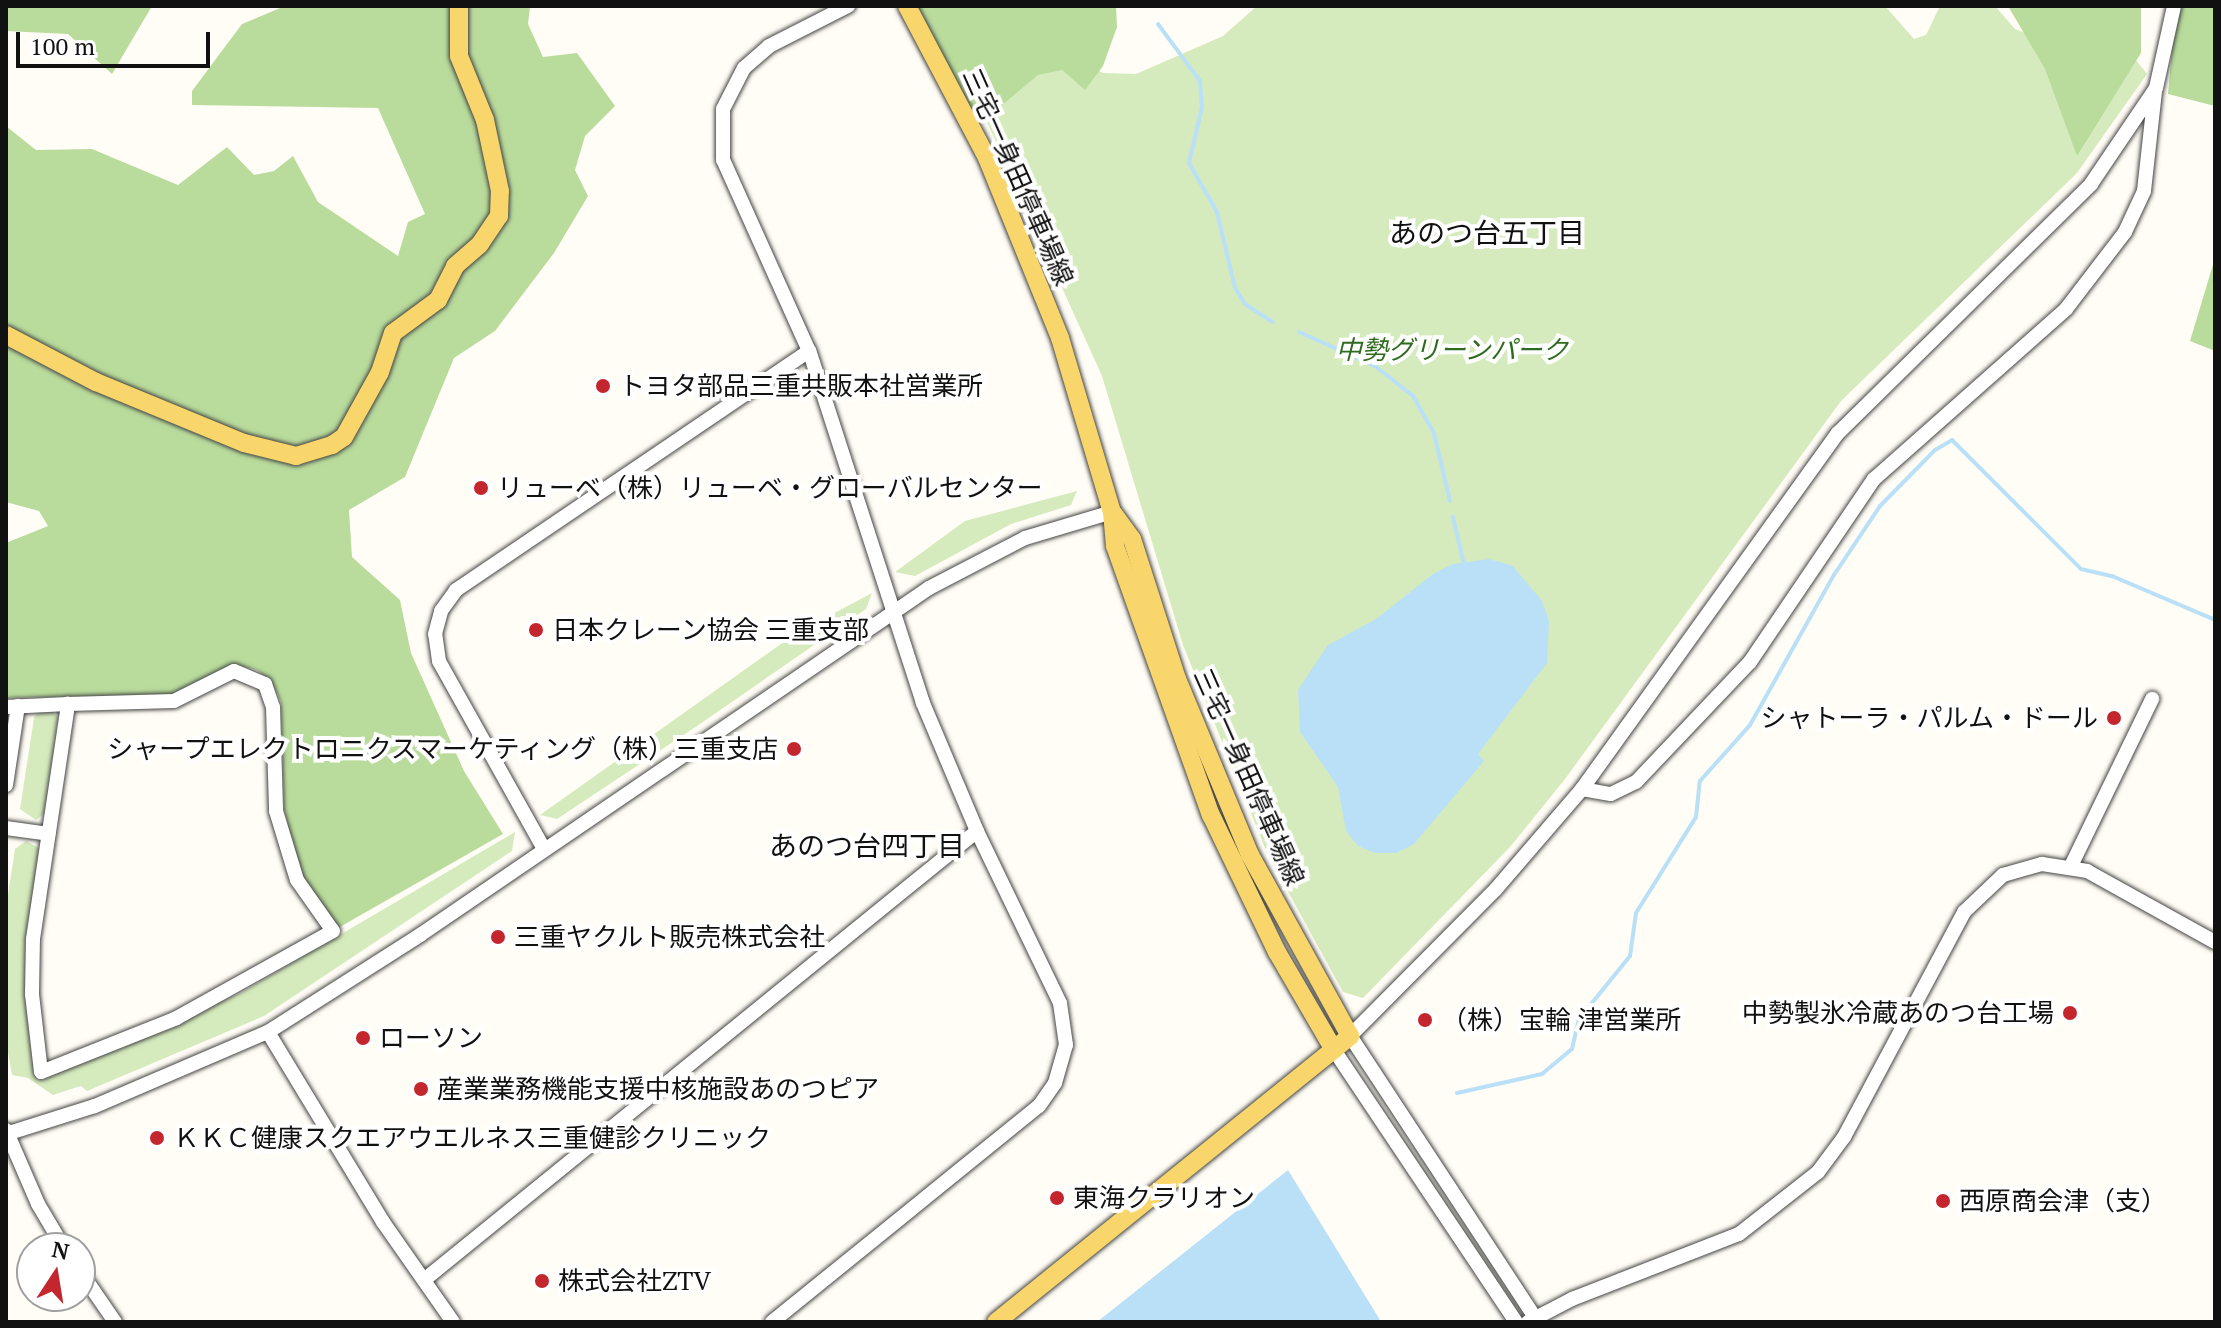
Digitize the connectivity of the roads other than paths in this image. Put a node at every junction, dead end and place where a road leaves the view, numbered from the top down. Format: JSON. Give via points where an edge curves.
{"nodes":[{"id":1,"x":459,"y":6,"type":"edge"},
{"id":2,"x":848,"y":6,"type":"edge"},
{"id":3,"x":907,"y":6,"type":"edge"},
{"id":4,"x":2174,"y":6,"type":"edge"},
{"id":5,"x":2156,"y":88,"type":"junction"},
{"id":6,"x":6,"y":335,"type":"edge"},
{"id":7,"x":809,"y":351,"type":"junction"},
{"id":8,"x":1112,"y":512,"type":"junction"},
{"id":9,"x":894,"y":612,"type":"junction"},
{"id":10,"x":2152,"y":699,"type":"dead end"},
{"id":11,"x":68,"y":704,"type":"junction"},
{"id":12,"x":12,"y":707,"type":"edge"},
{"id":13,"x":6,"y":785,"type":"edge"},
{"id":14,"x":1582,"y":789,"type":"junction"},
{"id":15,"x":6,"y":828,"type":"edge"},
{"id":16,"x":977,"y":831,"type":"junction"},
{"id":17,"x":49,"y":834,"type":"junction"},
{"id":18,"x":544,"y":849,"type":"junction"},
{"id":19,"x":2071,"y":866,"type":"junction"},
{"id":20,"x":2215,"y":942,"type":"edge"},
{"id":21,"x":268,"y":1032,"type":"junction"},
{"id":22,"x":1350,"y":1036,"type":"junction"},
{"id":23,"x":1334,"y":1050,"type":"junction"},
{"id":24,"x":6,"y":1132,"type":"edge"},
{"id":25,"x":55,"y":1232,"type":"edge"},
{"id":26,"x":424,"y":1280,"type":"junction"},
{"id":27,"x":96,"y":1294,"type":"edge"},
{"id":28,"x":1534,"y":1321,"type":"edge"},
{"id":29,"x":115,"y":1322,"type":"edge"},
{"id":30,"x":453,"y":1322,"type":"edge"},
{"id":31,"x":772,"y":1322,"type":"edge"},
{"id":32,"x":996,"y":1322,"type":"edge"},
{"id":33,"x":1516,"y":1322,"type":"edge"}],
"edges":[{"from":1,"to":6,"type":"main road","via":[[459,56],[485,120],[500,191],[499,216],[480,244],[455,266],[438,300],[393,333],[380,372],[344,437],[296,456],[244,443],[96,382]]},
{"from":2,"to":7,"type":"street","via":[[751,61],[731,88],[720,121],[727,170]]},
{"from":3,"to":8,"type":"main road","name":"三宅一身田停車場線","via":[[955,93],[1018,228],[1076,383]]},
{"from":4,"to":5,"type":"street"},
{"from":5,"to":14,"type":"street","via":[[2091,184],[1824,449]]},
{"from":5,"to":14,"type":"street","via":[[2144,191],[2125,232],[2066,309],[1874,479],[1750,662],[1636,782],[1611,794]]},
{"from":7,"to":9,"type":"street"},
{"from":7,"to":18,"type":"street","via":[[456,590],[441,611],[435,634],[439,661]]},
{"from":8,"to":9,"type":"street","via":[[1054,527],[992,552]]},
{"from":8,"to":22,"type":"main road","name":"三宅一身田停車場線","via":[[1132,539],[1177,679],[1250,855]]},
{"from":8,"to":23,"type":"main road","name":"三宅一身田停車場線","via":[[1115,546],[1211,815],[1277,952]]},
{"from":9,"to":16,"type":"street","via":[[923,703]]},
{"from":9,"to":18,"type":"street"},
{"from":10,"to":19,"type":"street"},
{"from":11,"to":12,"type":"street"},
{"from":11,"to":17,"type":"street"},
{"from":11,"to":17,"type":"street","via":[[174,701],[234,671],[265,684],[273,707],[276,811],[297,880],[333,931],[177,1018],[41,1072],[34,1035],[33,939]]},
{"from":12,"to":13,"type":"street"},
{"from":14,"to":22,"type":"street","via":[[1496,889]]},
{"from":15,"to":17,"type":"street"},
{"from":16,"to":26,"type":"street"},
{"from":16,"to":31,"type":"street","via":[[1064,1014],[1061,1070],[1030,1114]]},
{"from":18,"to":21,"type":"street"},
{"from":19,"to":20,"type":"street"},
{"from":19,"to":28,"type":"street","via":[[2042,864],[2014,871],[1972,899],[1844,1137],[1828,1162],[1787,1200],[1739,1234]]},
{"from":21,"to":24,"type":"street","via":[[95,1106]]},
{"from":21,"to":26,"type":"street","via":[[320,1124]]},
{"from":22,"to":23,"type":"main road"},
{"from":22,"to":28,"type":"street"},
{"from":23,"to":32,"type":"main road"},
{"from":23,"to":33,"type":"street"},
{"from":24,"to":25,"type":"street"},
{"from":26,"to":30,"type":"street"},
{"from":27,"to":29,"type":"street"}]}
